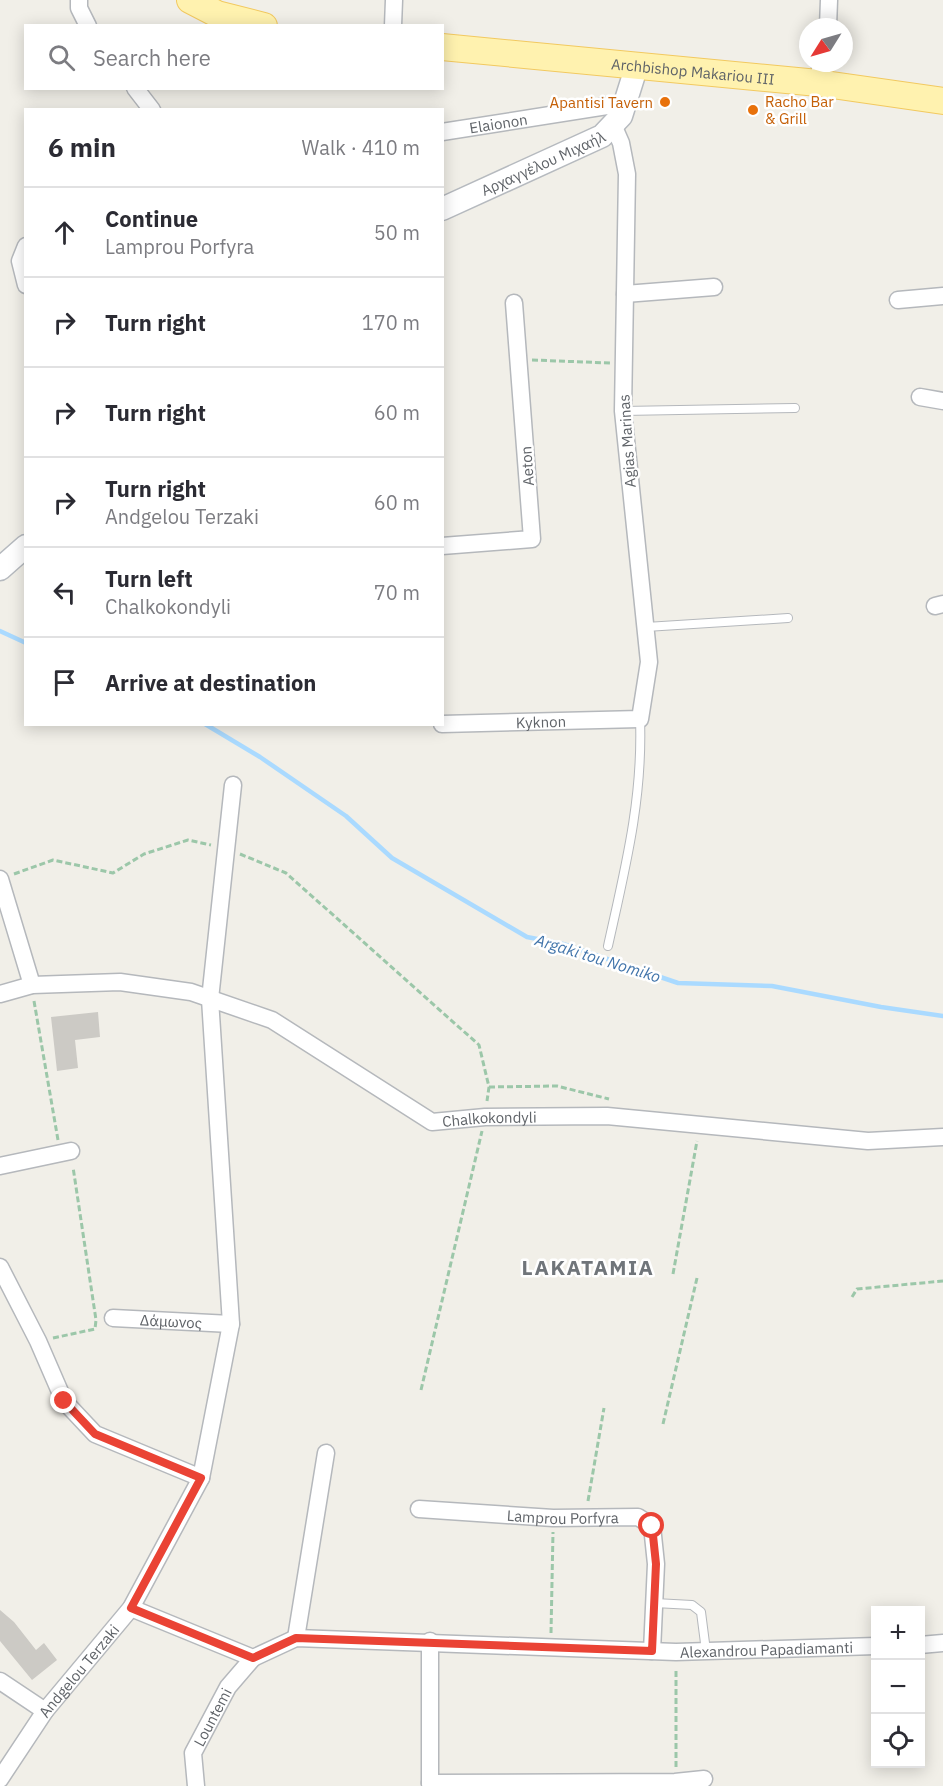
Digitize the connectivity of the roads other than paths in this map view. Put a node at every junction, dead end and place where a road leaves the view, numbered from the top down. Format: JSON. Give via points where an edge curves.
{"nodes":[{"id":1,"x":79,"y":0,"type":"edge"},
{"id":2,"x":190,"y":0,"type":"edge"},
{"id":3,"x":394,"y":0,"type":"edge"},
{"id":4,"x":829,"y":0,"type":"edge"},
{"id":5,"x":828,"y":18,"type":"edge"},
{"id":6,"x":87,"y":24,"type":"edge"},
{"id":7,"x":256,"y":24,"type":"edge"},
{"id":8,"x":393,"y":24,"type":"edge"},
{"id":9,"x":444,"y":47,"type":"edge"},
{"id":10,"x":637,"y":65,"type":"junction"},
{"id":11,"x":819,"y":73,"type":"edge"},
{"id":12,"x":137,"y":90,"type":"edge"},
{"id":13,"x":943,"y":101,"type":"edge"},
{"id":14,"x":626,"y":103,"type":"junction"},
{"id":15,"x":150,"y":108,"type":"edge"},
{"id":16,"x":614,"y":127,"type":"junction"},
{"id":17,"x":444,"y":132,"type":"edge"},
{"id":18,"x":444,"y":208,"type":"edge"},
{"id":19,"x":24,"y":251,"type":"edge"},
{"id":20,"x":24,"y":277,"type":"edge"},
{"id":21,"x":714,"y":287,"type":"dead end"},
{"id":22,"x":625,"y":294,"type":"junction"},
{"id":23,"x":943,"y":296,"type":"edge"},
{"id":24,"x":898,"y":300,"type":"dead end"},
{"id":25,"x":514,"y":303,"type":"dead end"},
{"id":26,"x":920,"y":397,"type":"dead end"},
{"id":27,"x":943,"y":401,"type":"edge"},
{"id":28,"x":795,"y":408,"type":"dead end"},
{"id":29,"x":622,"y":411,"type":"junction"},
{"id":30,"x":444,"y":546,"type":"edge"},
{"id":31,"x":24,"y":548,"type":"edge"},
{"id":32,"x":0,"y":569,"type":"edge"},
{"id":33,"x":788,"y":618,"type":"dead end"},
{"id":34,"x":646,"y":627,"type":"junction"},
{"id":35,"x":640,"y":719,"type":"junction"},
{"id":36,"x":444,"y":724,"type":"edge"},
{"id":37,"x":233,"y":785,"type":"dead end"},
{"id":38,"x":5,"y":877,"type":"edge"},
{"id":39,"x":608,"y":946,"type":"dead end"},
{"id":40,"x":32,"y":985,"type":"junction"},
{"id":41,"x":0,"y":993,"type":"edge"},
{"id":42,"x":210,"y":999,"type":"junction"},
{"id":43,"x":943,"y":1137,"type":"edge"},
{"id":44,"x":65,"y":1152,"type":"road end"},
{"id":45,"x":0,"y":1166,"type":"edge"},
{"id":46,"x":0,"y":1267,"type":"edge"},
{"id":47,"x":113,"y":1318,"type":"dead end"},
{"id":48,"x":231,"y":1324,"type":"junction"},
{"id":49,"x":326,"y":1453,"type":"dead end"},
{"id":50,"x":201,"y":1478,"type":"junction"},
{"id":51,"x":419,"y":1509,"type":"dead end"},
{"id":52,"x":655,"y":1604,"type":"junction"},
{"id":53,"x":131,"y":1608,"type":"junction"},
{"id":54,"x":296,"y":1638,"type":"junction"},
{"id":55,"x":430,"y":1641,"type":"junction"},
{"id":56,"x":943,"y":1643,"type":"edge"},
{"id":57,"x":925,"y":1645,"type":"edge"},
{"id":58,"x":871,"y":1646,"type":"edge"},
{"id":59,"x":652,"y":1651,"type":"junction"},
{"id":60,"x":706,"y":1651,"type":"junction"},
{"id":61,"x":253,"y":1658,"type":"junction"},
{"id":62,"x":0,"y":1682,"type":"edge"},
{"id":63,"x":45,"y":1712,"type":"junction"},
{"id":64,"x":0,"y":1779,"type":"edge"},
{"id":65,"x":704,"y":1779,"type":"dead end"},
{"id":66,"x":431,"y":1784,"type":"edge"},
{"id":67,"x":676,"y":1784,"type":"edge"},
{"id":68,"x":196,"y":1786,"type":"edge"}],
"edges":[{"from":1,"to":6,"type":"street"},
{"from":2,"to":7,"type":"main road","via":[[217,14]]},
{"from":3,"to":8,"type":"street"},
{"from":4,"to":5,"type":"street"},
{"from":9,"to":10,"type":"main road","name":"Archbishop Makariou III"},
{"from":10,"to":11,"type":"main road","name":"Archbishop Makariou III"},
{"from":10,"to":14,"type":"street","name":"Αρχαγγέλου Μιχαήλ"},
{"from":11,"to":13,"type":"main road","name":"Archbishop Makariou III"},
{"from":12,"to":15,"type":"street"},
{"from":14,"to":16,"type":"street","name":"Αρχαγγέλου Μιχαήλ"},
{"from":14,"to":17,"type":"street","name":"Elaionon"},
{"from":16,"to":18,"type":"street","name":"Αρχαγγέλου Μιχαήλ","via":[[580,147]]},
{"from":16,"to":22,"type":"street","name":"Agias Marinas","via":[[627,174]]},
{"from":19,"to":20,"type":"street","via":[[20,261]]},
{"from":21,"to":22,"type":"street"},
{"from":22,"to":29,"type":"street","name":"Agias Marinas"},
{"from":23,"to":24,"type":"street"},
{"from":25,"to":30,"type":"street","name":"Aeton","via":[[532,539]]},
{"from":26,"to":27,"type":"street"},
{"from":28,"to":29,"type":"lane"},
{"from":29,"to":34,"type":"street","name":"Agias Marinas"},
{"from":31,"to":32,"type":"street"},
{"from":33,"to":34,"type":"lane"},
{"from":34,"to":35,"type":"street","name":"Agias Marinas","via":[[649,662]]},
{"from":35,"to":36,"type":"street","name":"Kyknon"},
{"from":35,"to":39,"type":"lane","via":[[642,763],[638,806]]},
{"from":37,"to":42,"type":"street","name":"Andgelou Terzaki"},
{"from":38,"to":40,"type":"street"},
{"from":40,"to":41,"type":"street","name":"Chalkokondyli"},
{"from":40,"to":42,"type":"street","name":"Chalkokondyli","via":[[120,982],[191,992]]},
{"from":42,"to":43,"type":"street","name":"Chalkokondyli","via":[[272,1020],[432,1122],[607,1116],[868,1141]]},
{"from":42,"to":48,"type":"street","name":"Andgelou Terzaki"},
{"from":44,"to":45,"type":"street"},
{"from":46,"to":50,"type":"street","via":[[64,1401],[95,1434]]},
{"from":47,"to":48,"type":"street","name":"Δάμωνος"},
{"from":48,"to":50,"type":"street","name":"Andgelou Terzaki"},
{"from":49,"to":54,"type":"street"},
{"from":50,"to":53,"type":"street","name":"Andgelou Terzaki"},
{"from":51,"to":52,"type":"street","name":"Lamprou Porfyra","via":[[553,1518],[638,1517],[652,1526]]},
{"from":52,"to":59,"type":"street","name":"Lamprou Porfyra"},
{"from":52,"to":60,"type":"lane","via":[[692,1605],[701,1612]]},
{"from":53,"to":61,"type":"street"},
{"from":53,"to":63,"type":"street","name":"Andgelou Terzaki"},
{"from":54,"to":55,"type":"street","name":"Alexandrou Papadiamanti"},
{"from":54,"to":61,"type":"street","name":"Alexandrou Papadiamanti"},
{"from":55,"to":59,"type":"street","name":"Alexandrou Papadiamanti"},
{"from":55,"to":66,"type":"street"},
{"from":56,"to":57,"type":"street"},
{"from":58,"to":60,"type":"street","name":"Alexandrou Papadiamanti"},
{"from":59,"to":60,"type":"street","name":"Alexandrou Papadiamanti"},
{"from":61,"to":68,"type":"street","name":"Lountemi","via":[[228,1687],[193,1753]]},
{"from":62,"to":63,"type":"street"},
{"from":63,"to":64,"type":"street","name":"Andgelou Terzaki"},
{"from":65,"to":67,"type":"street"},
{"from":66,"to":67,"type":"street"}]}
